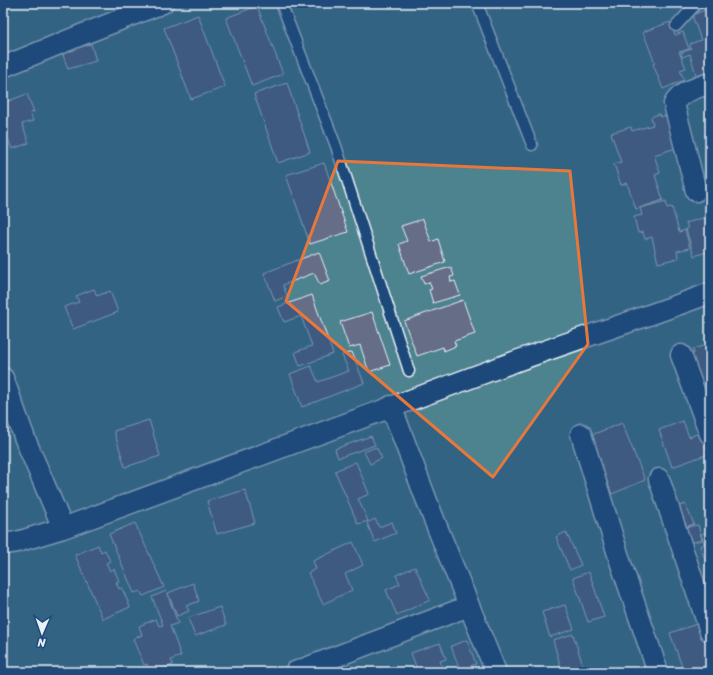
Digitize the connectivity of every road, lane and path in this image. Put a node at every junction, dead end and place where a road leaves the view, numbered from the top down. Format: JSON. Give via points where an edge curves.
{"nodes":[{"id":1,"x":163,"y":3,"type":"edge"},
{"id":2,"x":282,"y":3,"type":"edge"},
{"id":3,"x":477,"y":3,"type":"edge"},
{"id":4,"x":697,"y":3,"type":"edge"},
{"id":5,"x":141,"y":7,"type":"edge"},
{"id":6,"x":676,"y":26,"type":"dead end"},
{"id":7,"x":3,"y":67,"type":"edge"},
{"id":8,"x":710,"y":83,"type":"edge"},
{"id":9,"x":532,"y":145,"type":"dead end"},
{"id":10,"x":696,"y":192,"type":"dead end"},
{"id":11,"x":710,"y":293,"type":"edge"},
{"id":12,"x":682,"y":355,"type":"dead end"},
{"id":13,"x":409,"y":371,"type":"dead end"},
{"id":14,"x":3,"y":378,"type":"edge"},
{"id":15,"x":391,"y":406,"type":"junction"},
{"id":16,"x":581,"y":434,"type":"dead end"},
{"id":17,"x":710,"y":434,"type":"edge"},
{"id":18,"x":659,"y":479,"type":"dead end"},
{"id":19,"x":63,"y":528,"type":"junction"},
{"id":20,"x":3,"y":544,"type":"edge"},
{"id":21,"x":469,"y":606,"type":"junction"},
{"id":22,"x":710,"y":631,"type":"edge"},
{"id":23,"x":295,"y":672,"type":"edge"},
{"id":24,"x":496,"y":672,"type":"edge"},
{"id":25,"x":658,"y":672,"type":"edge"}],
"edges":[{"from":1,"to":5,"type":"street"},
{"from":2,"to":13,"type":"lane","via":[[336,146]]},
{"from":3,"to":9,"type":"lane"},
{"from":4,"to":6,"type":"lane"},
{"from":5,"to":7,"type":"street"},
{"from":8,"to":10,"type":"street","via":[[683,94],[674,104]]},
{"from":11,"to":15,"type":"street"},
{"from":12,"to":17,"type":"street"},
{"from":14,"to":19,"type":"street"},
{"from":15,"to":19,"type":"street"},
{"from":15,"to":21,"type":"street"},
{"from":16,"to":25,"type":"street"},
{"from":18,"to":22,"type":"street"},
{"from":19,"to":20,"type":"street"},
{"from":21,"to":23,"type":"street"},
{"from":21,"to":24,"type":"street"}]}
